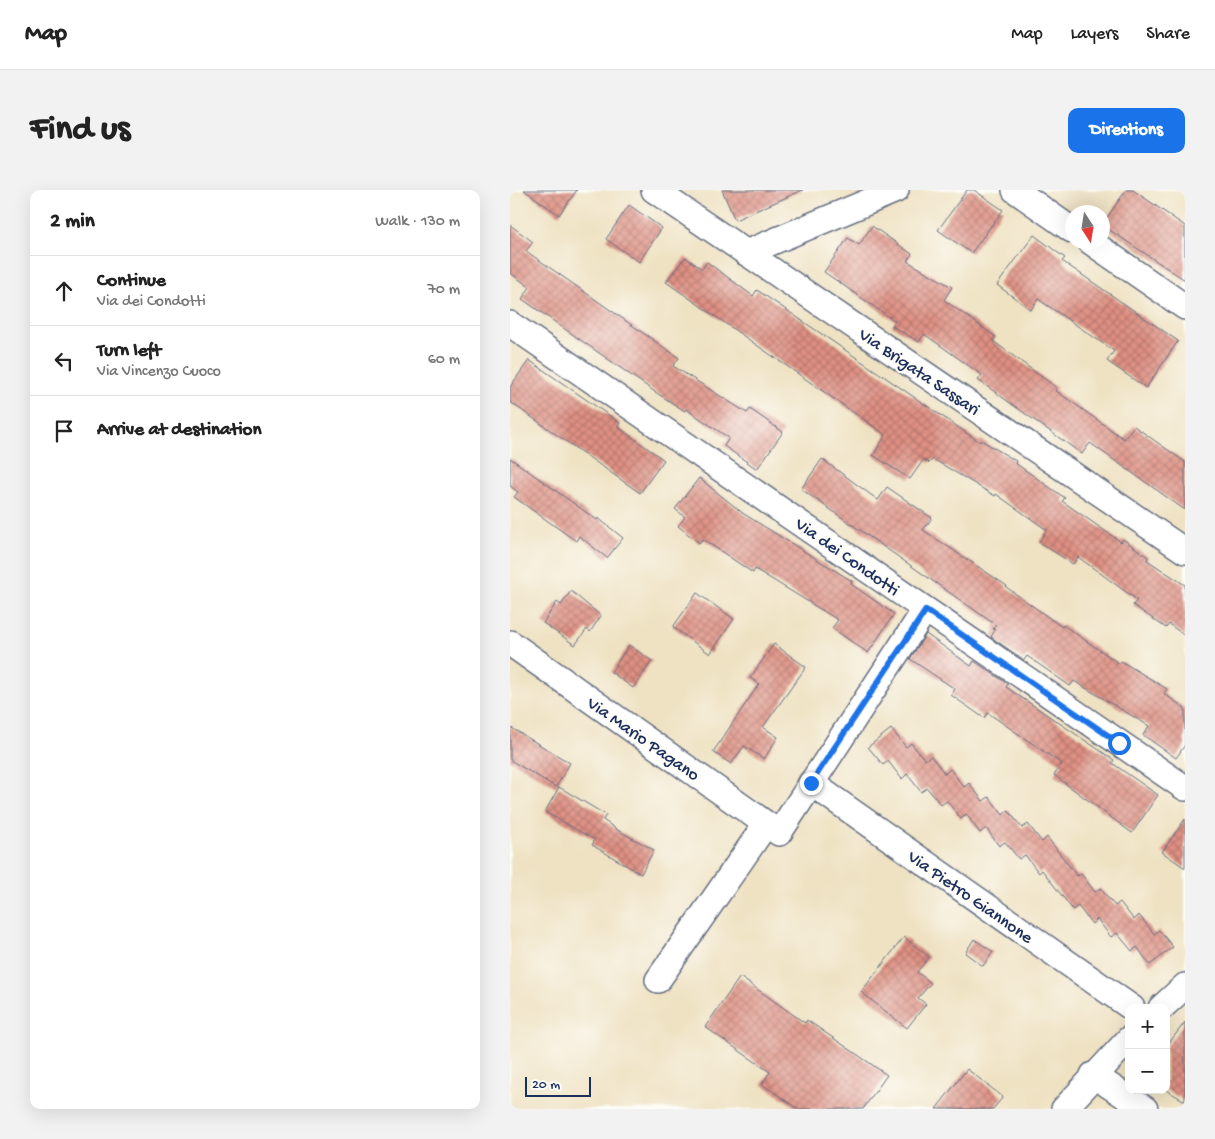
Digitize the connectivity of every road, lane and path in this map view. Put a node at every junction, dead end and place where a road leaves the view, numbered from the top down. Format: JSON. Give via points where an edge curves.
{"nodes":[{"id":1,"x":654,"y":190,"type":"edge"},
{"id":2,"x":1015,"y":190,"type":"edge"},
{"id":3,"x":881,"y":193,"type":"edge"},
{"id":4,"x":1065,"y":225,"type":"edge"},
{"id":5,"x":1104,"y":250,"type":"edge"},
{"id":6,"x":746,"y":253,"type":"junction"},
{"id":7,"x":1185,"y":306,"type":"edge"},
{"id":8,"x":510,"y":324,"type":"edge"},
{"id":9,"x":1185,"y":551,"type":"edge"},
{"id":10,"x":926,"y":610,"type":"junction"},
{"id":11,"x":510,"y":643,"type":"edge"},
{"id":12,"x":811,"y":783,"type":"junction"},
{"id":13,"x":1185,"y":788,"type":"edge"},
{"id":14,"x":772,"y":829,"type":"junction"},
{"id":15,"x":658,"y":980,"type":"dead end"},
{"id":16,"x":1185,"y":986,"type":"edge"},
{"id":17,"x":1126,"y":1004,"type":"edge"},
{"id":18,"x":1165,"y":1004,"type":"edge"},
{"id":19,"x":1125,"y":1044,"type":"edge"},
{"id":20,"x":1093,"y":1075,"type":"junction"},
{"id":21,"x":1064,"y":1109,"type":"edge"},
{"id":22,"x":1145,"y":1109,"type":"edge"}],
"edges":[{"from":1,"to":6,"type":"street","name":"Via Brigata Sassari"},
{"from":2,"to":4,"type":"street"},
{"from":3,"to":6,"type":"street"},
{"from":5,"to":7,"type":"street"},
{"from":6,"to":9,"type":"street","name":"Via Brigata Sassari"},
{"from":8,"to":10,"type":"street","name":"Via dei Condotti"},
{"from":10,"to":12,"type":"street"},
{"from":10,"to":13,"type":"street","name":"Via dei Condotti"},
{"from":11,"to":14,"type":"street","name":"Via Mario Pagano"},
{"from":12,"to":14,"type":"street"},
{"from":12,"to":17,"type":"street","name":"Via Pietro Giannone"},
{"from":14,"to":15,"type":"street"},
{"from":16,"to":18,"type":"street"},
{"from":19,"to":20,"type":"street"},
{"from":20,"to":21,"type":"street"},
{"from":20,"to":22,"type":"street"}]}
